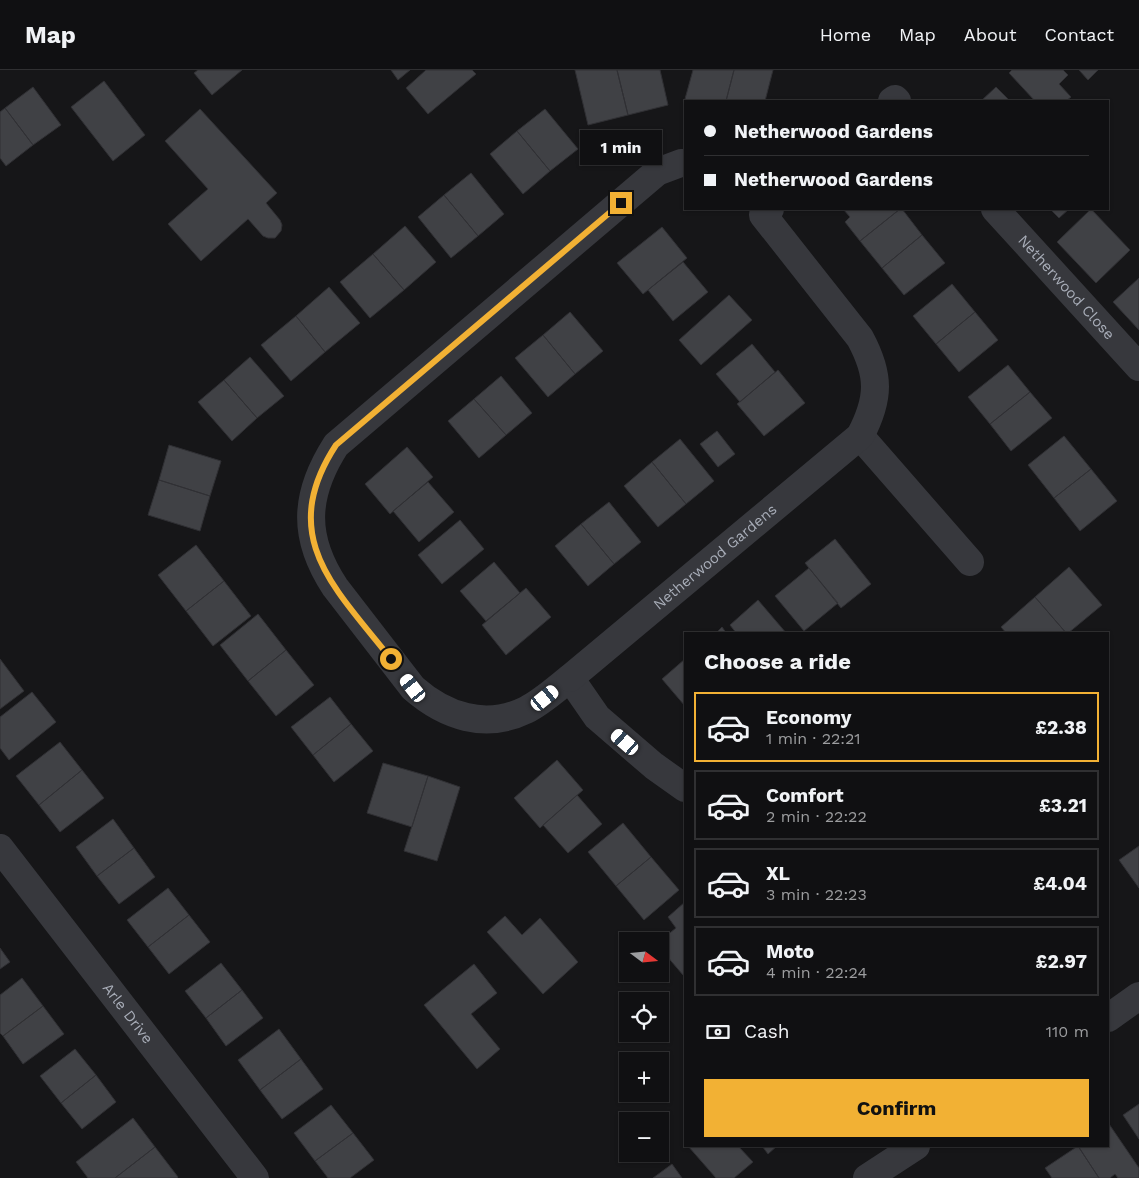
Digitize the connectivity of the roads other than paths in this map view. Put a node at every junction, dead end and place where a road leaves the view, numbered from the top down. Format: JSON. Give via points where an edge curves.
{"nodes":[{"id":1,"x":684,"y":163,"type":"edge"},
{"id":2,"x":995,"y":210,"type":"edge"},
{"id":3,"x":763,"y":211,"type":"edge"},
{"id":4,"x":1139,"y":367,"type":"edge"},
{"id":5,"x":860,"y":436,"type":"junction"},
{"id":6,"x":970,"y":562,"type":"dead end"},
{"id":7,"x":570,"y":678,"type":"junction"},
{"id":8,"x":684,"y":787,"type":"edge"},
{"id":9,"x":0,"y":848,"type":"edge"},
{"id":10,"x":1139,"y":996,"type":"edge"},
{"id":11,"x":1109,"y":1017,"type":"edge"},
{"id":12,"x":914,"y":1147,"type":"edge"},
{"id":13,"x":255,"y":1178,"type":"edge"},
{"id":14,"x":867,"y":1178,"type":"edge"}],
"edges":[{"from":1,"to":7,"type":"street","name":"Netherwood Gardens","via":[[657,172],[336,445],[315,487],[312,530],[323,570],[413,688],[427,700],[462,717],[504,718],[525,710]]},
{"from":2,"to":4,"type":"street","name":"Netherwood Close"},
{"from":3,"to":5,"type":"street","name":"Netherwood Gardens","via":[[860,338],[870,356],[875,377],[874,397]]},
{"from":5,"to":6,"type":"street"},
{"from":5,"to":7,"type":"street","name":"Netherwood Gardens"},
{"from":7,"to":8,"type":"street","via":[[597,717]]},
{"from":9,"to":13,"type":"street","name":"Arle Drive"},
{"from":10,"to":11,"type":"street"},
{"from":12,"to":14,"type":"street"}]}
